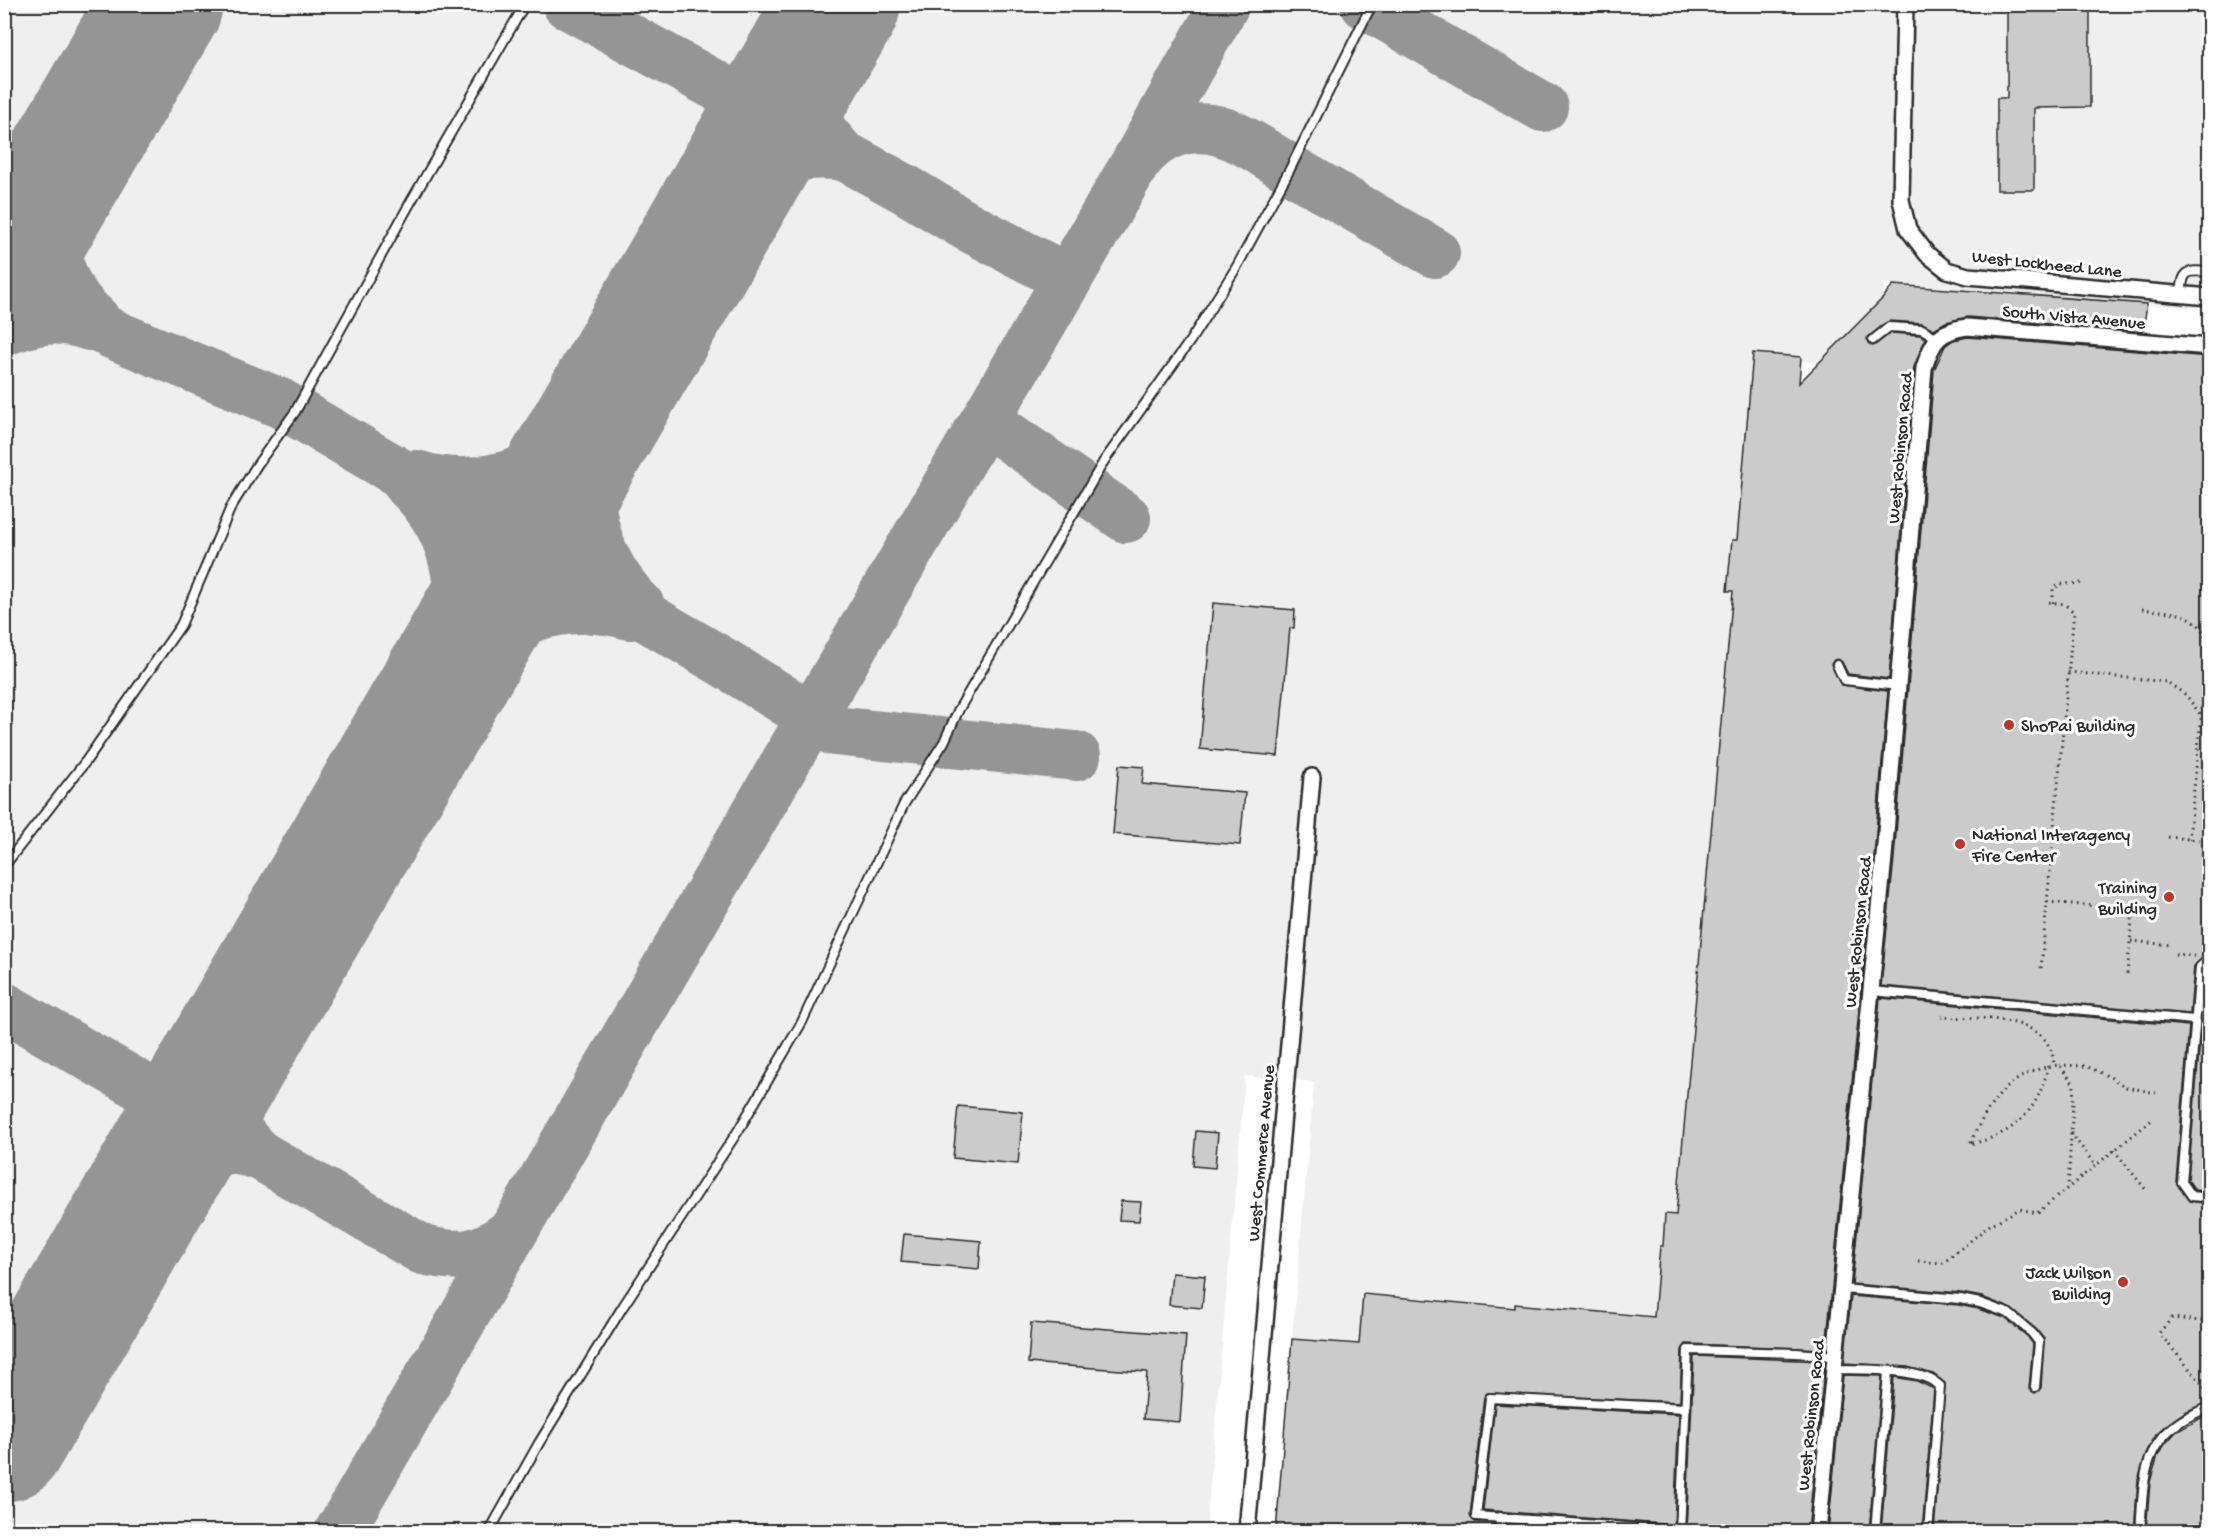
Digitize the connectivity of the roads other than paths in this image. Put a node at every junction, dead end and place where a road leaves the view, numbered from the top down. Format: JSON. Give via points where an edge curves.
{"nodes":[{"id":1,"x":525,"y":4,"type":"edge"},
{"id":2,"x":1372,"y":4,"type":"edge"},
{"id":3,"x":1905,"y":4,"type":"edge"},
{"id":4,"x":2210,"y":272,"type":"edge"},
{"id":5,"x":2181,"y":295,"type":"junction"},
{"id":6,"x":2210,"y":297,"type":"edge"},
{"id":7,"x":1937,"y":338,"type":"junction"},
{"id":8,"x":1873,"y":340,"type":"dead end"},
{"id":9,"x":2210,"y":347,"type":"edge"},
{"id":10,"x":1837,"y":664,"type":"dead end"},
{"id":11,"x":1899,"y":686,"type":"junction"},
{"id":12,"x":1312,"y":777,"type":"dead end"},
{"id":13,"x":4,"y":866,"type":"edge"},
{"id":14,"x":2210,"y":958,"type":"edge"},
{"id":15,"x":1871,"y":991,"type":"junction"},
{"id":16,"x":2194,"y":1020,"type":"junction"},
{"id":17,"x":2210,"y":1198,"type":"edge"},
{"id":18,"x":1842,"y":1289,"type":"junction"},
{"id":19,"x":1835,"y":1362,"type":"junction"},
{"id":20,"x":1888,"y":1372,"type":"junction"},
{"id":21,"x":2035,"y":1387,"type":"dead end"},
{"id":22,"x":2210,"y":1407,"type":"edge"},
{"id":23,"x":1686,"y":1408,"type":"junction"},
{"id":24,"x":1500,"y":1517,"type":"junction"},
{"id":25,"x":1680,"y":1531,"type":"edge"},
{"id":26,"x":489,"y":1532,"type":"edge"},
{"id":27,"x":1247,"y":1532,"type":"edge"},
{"id":28,"x":1499,"y":1532,"type":"edge"},
{"id":29,"x":1818,"y":1532,"type":"edge"},
{"id":30,"x":1875,"y":1532,"type":"edge"},
{"id":31,"x":1928,"y":1532,"type":"edge"},
{"id":32,"x":2140,"y":1532,"type":"edge"}],
"edges":[{"from":1,"to":13,"type":"lane","via":[[295,412],[231,507],[181,625],[86,761]]},
{"from":2,"to":26,"type":"lane","via":[[1236,268],[1190,341],[1104,461],[959,709],[944,742],[904,804],[802,1022],[738,1131],[616,1317]]},
{"from":3,"to":5,"type":"street","name":"West Lockheed Lane","via":[[1901,200],[1908,229],[1927,254],[1947,270],[1968,276]]},
{"from":4,"to":5,"type":"lane","via":[[2185,274]]},
{"from":5,"to":6,"type":"street","name":"West Lockheed Lane"},
{"from":7,"to":8,"type":"lane","via":[[1922,329],[1889,327]]},
{"from":7,"to":9,"type":"street","name":"South Vista Avenue","via":[[1952,329],[1967,327]]},
{"from":7,"to":11,"type":"street","name":"West Robinson Road","via":[[1924,368]]},
{"from":10,"to":11,"type":"lane","via":[[1844,680]]},
{"from":11,"to":15,"type":"street","name":"West Robinson Road"},
{"from":12,"to":27,"type":"street","name":"West Commerce Avenue"},
{"from":14,"to":16,"type":"lane","via":[[2200,967]]},
{"from":15,"to":16,"type":"lane"},
{"from":15,"to":18,"type":"street","name":"West Robinson Road"},
{"from":16,"to":17,"type":"lane","via":[[2182,1182],[2192,1196]]},
{"from":18,"to":19,"type":"street","name":"West Robinson Road"},
{"from":18,"to":21,"type":"lane","via":[[1960,1299],[2008,1313],[2039,1342]]},
{"from":19,"to":20,"type":"lane"},
{"from":19,"to":23,"type":"lane","via":[[1796,1353],[1688,1350]]},
{"from":19,"to":29,"type":"street","name":"West Robinson Road"},
{"from":20,"to":30,"type":"lane"},
{"from":20,"to":31,"type":"lane","via":[[1932,1378],[1940,1386]]},
{"from":22,"to":32,"type":"lane","via":[[2178,1423],[2160,1439],[2151,1454],[2145,1472]]},
{"from":23,"to":24,"type":"lane","via":[[1490,1398],[1476,1516]]},
{"from":23,"to":25,"type":"lane"},
{"from":24,"to":25,"type":"lane"},
{"from":24,"to":28,"type":"lane"}]}
